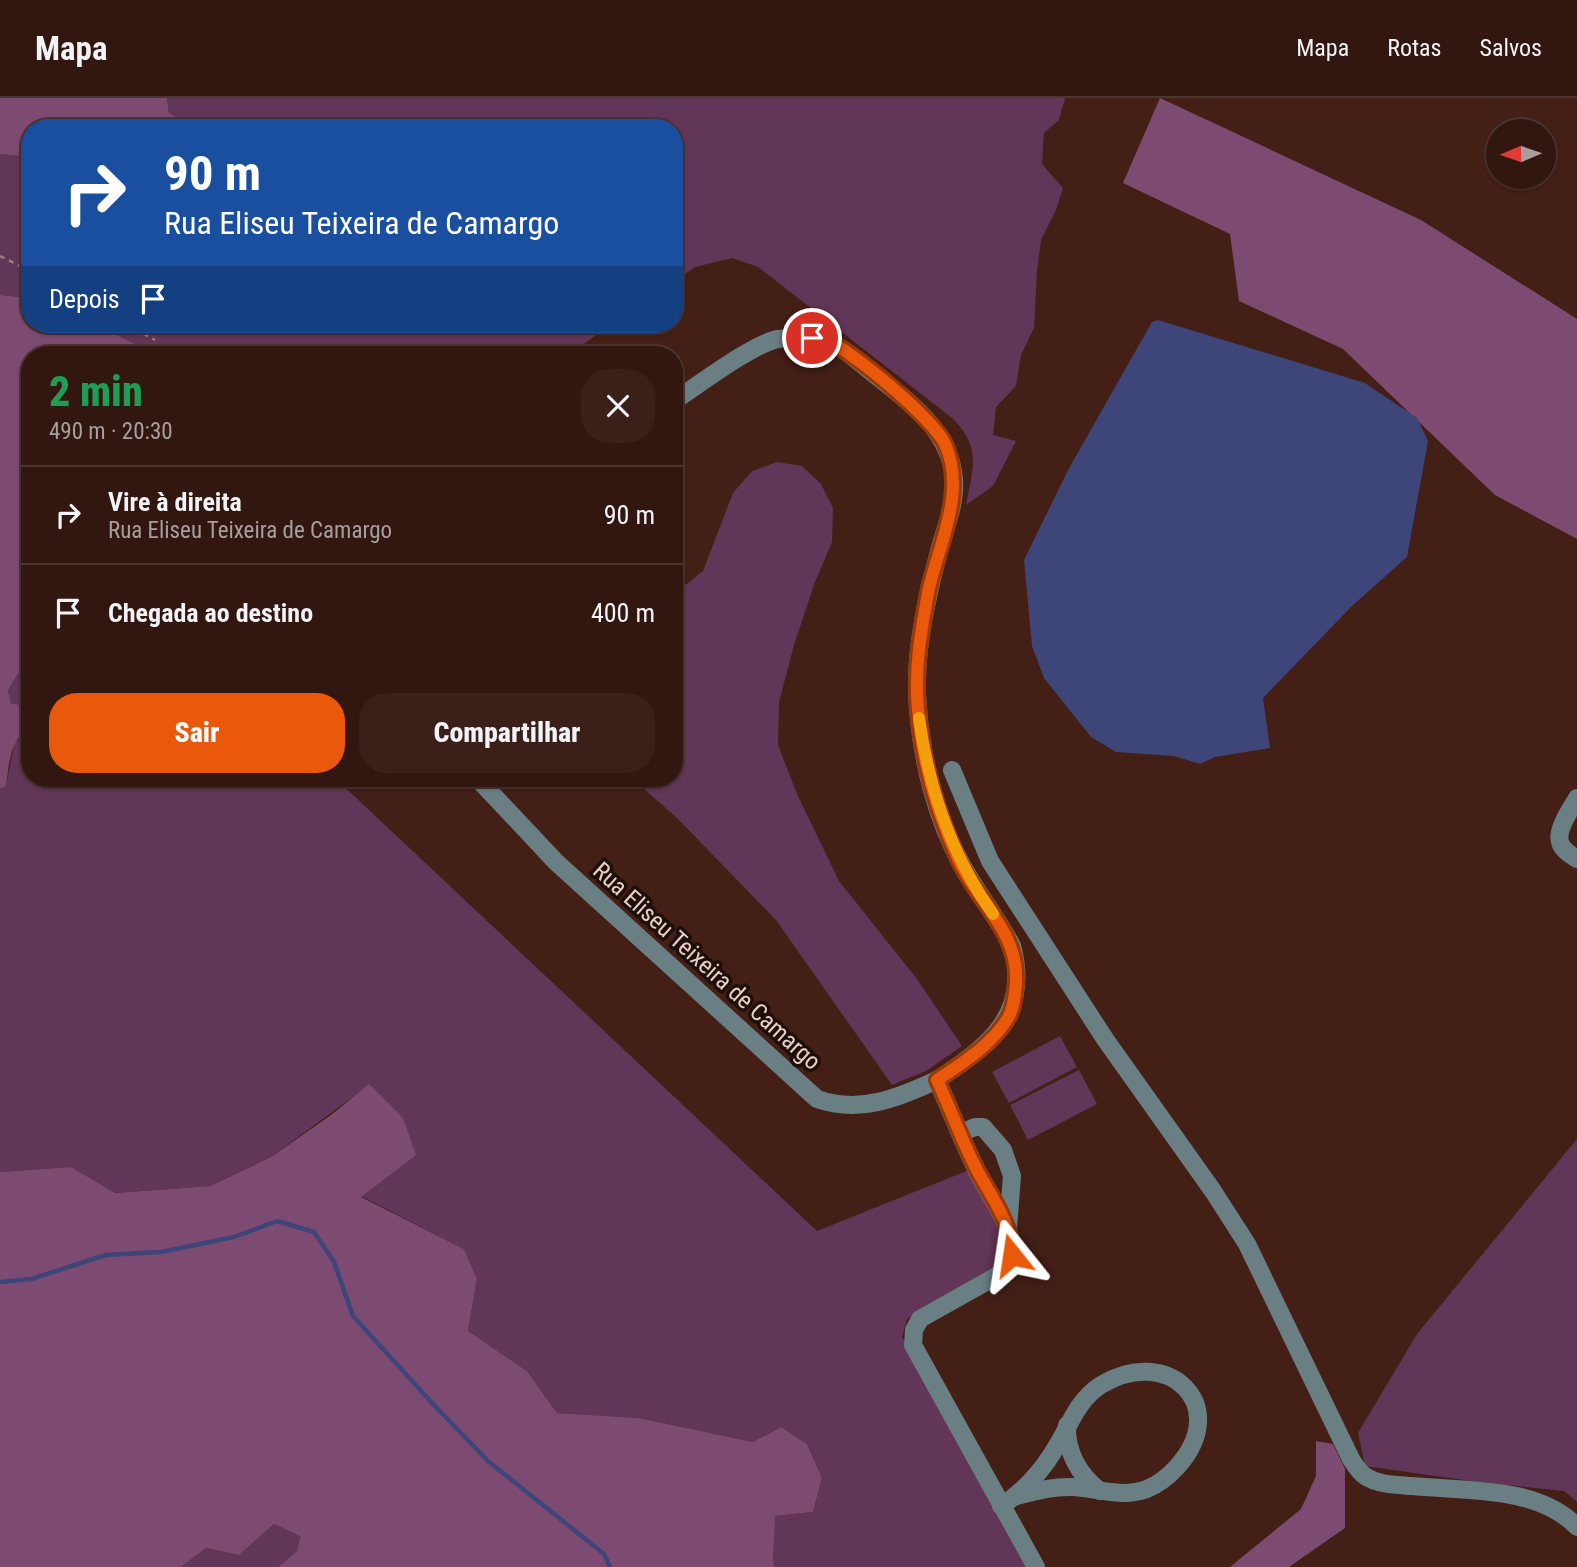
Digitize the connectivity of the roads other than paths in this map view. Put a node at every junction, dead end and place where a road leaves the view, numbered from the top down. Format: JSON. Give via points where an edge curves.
{"nodes":[{"id":1,"x":683,"y":395,"type":"edge"},
{"id":2,"x":952,"y":770,"type":"dead end"},
{"id":3,"x":486,"y":787,"type":"edge"},
{"id":4,"x":1577,"y":797,"type":"edge"},
{"id":5,"x":1577,"y":859,"type":"edge"},
{"id":6,"x":937,"y":1080,"type":"junction"},
{"id":7,"x":961,"y":1133,"type":"junction"},
{"id":8,"x":1007,"y":1231,"type":"junction"},
{"id":9,"x":1067,"y":1425,"type":"junction"},
{"id":10,"x":1100,"y":1492,"type":"junction"},
{"id":11,"x":1017,"y":1496,"type":"junction"},
{"id":12,"x":1001,"y":1506,"type":"junction"},
{"id":13,"x":1577,"y":1527,"type":"edge"},
{"id":14,"x":1036,"y":1567,"type":"edge"}],
"edges":[{"from":1,"to":6,"type":"street","name":"Rua Eliseu Teixeira de Camargo","via":[[775,340],[812,338],[827,341],[856,360],[920,411],[945,444],[954,498],[928,593],[916,670],[924,758],[960,862],[1012,946],[1016,981],[1008,1018],[971,1058]]},
{"from":2,"to":13,"type":"street","via":[[990,861],[1105,1039],[1247,1244],[1361,1474],[1395,1485],[1522,1497],[1546,1505]]},
{"from":3,"to":6,"type":"street","name":"Rua Eliseu Teixeira de Camargo","via":[[556,862],[817,1099],[856,1106],[878,1103]]},
{"from":4,"to":5,"type":"street","via":[[1559,839]]},
{"from":6,"to":7,"type":"street"},
{"from":7,"to":8,"type":"street"},
{"from":7,"to":8,"type":"street","via":[[983,1127],[1003,1150],[1012,1176]]},
{"from":8,"to":12,"type":"street","via":[[1012,1255],[1004,1270],[925,1316],[913,1338],[915,1350]]},
{"from":9,"to":10,"type":"street","via":[[1069,1450],[1089,1483]]},
{"from":9,"to":10,"type":"street","via":[[1087,1396],[1102,1385],[1142,1371],[1167,1374],[1178,1381],[1197,1406],[1194,1444],[1168,1477],[1139,1491]]},
{"from":9,"to":11,"type":"street","via":[[1054,1452]]},
{"from":10,"to":11,"type":"street","via":[[1062,1487]]},
{"from":11,"to":12,"type":"street"},
{"from":12,"to":14,"type":"street"}]}
